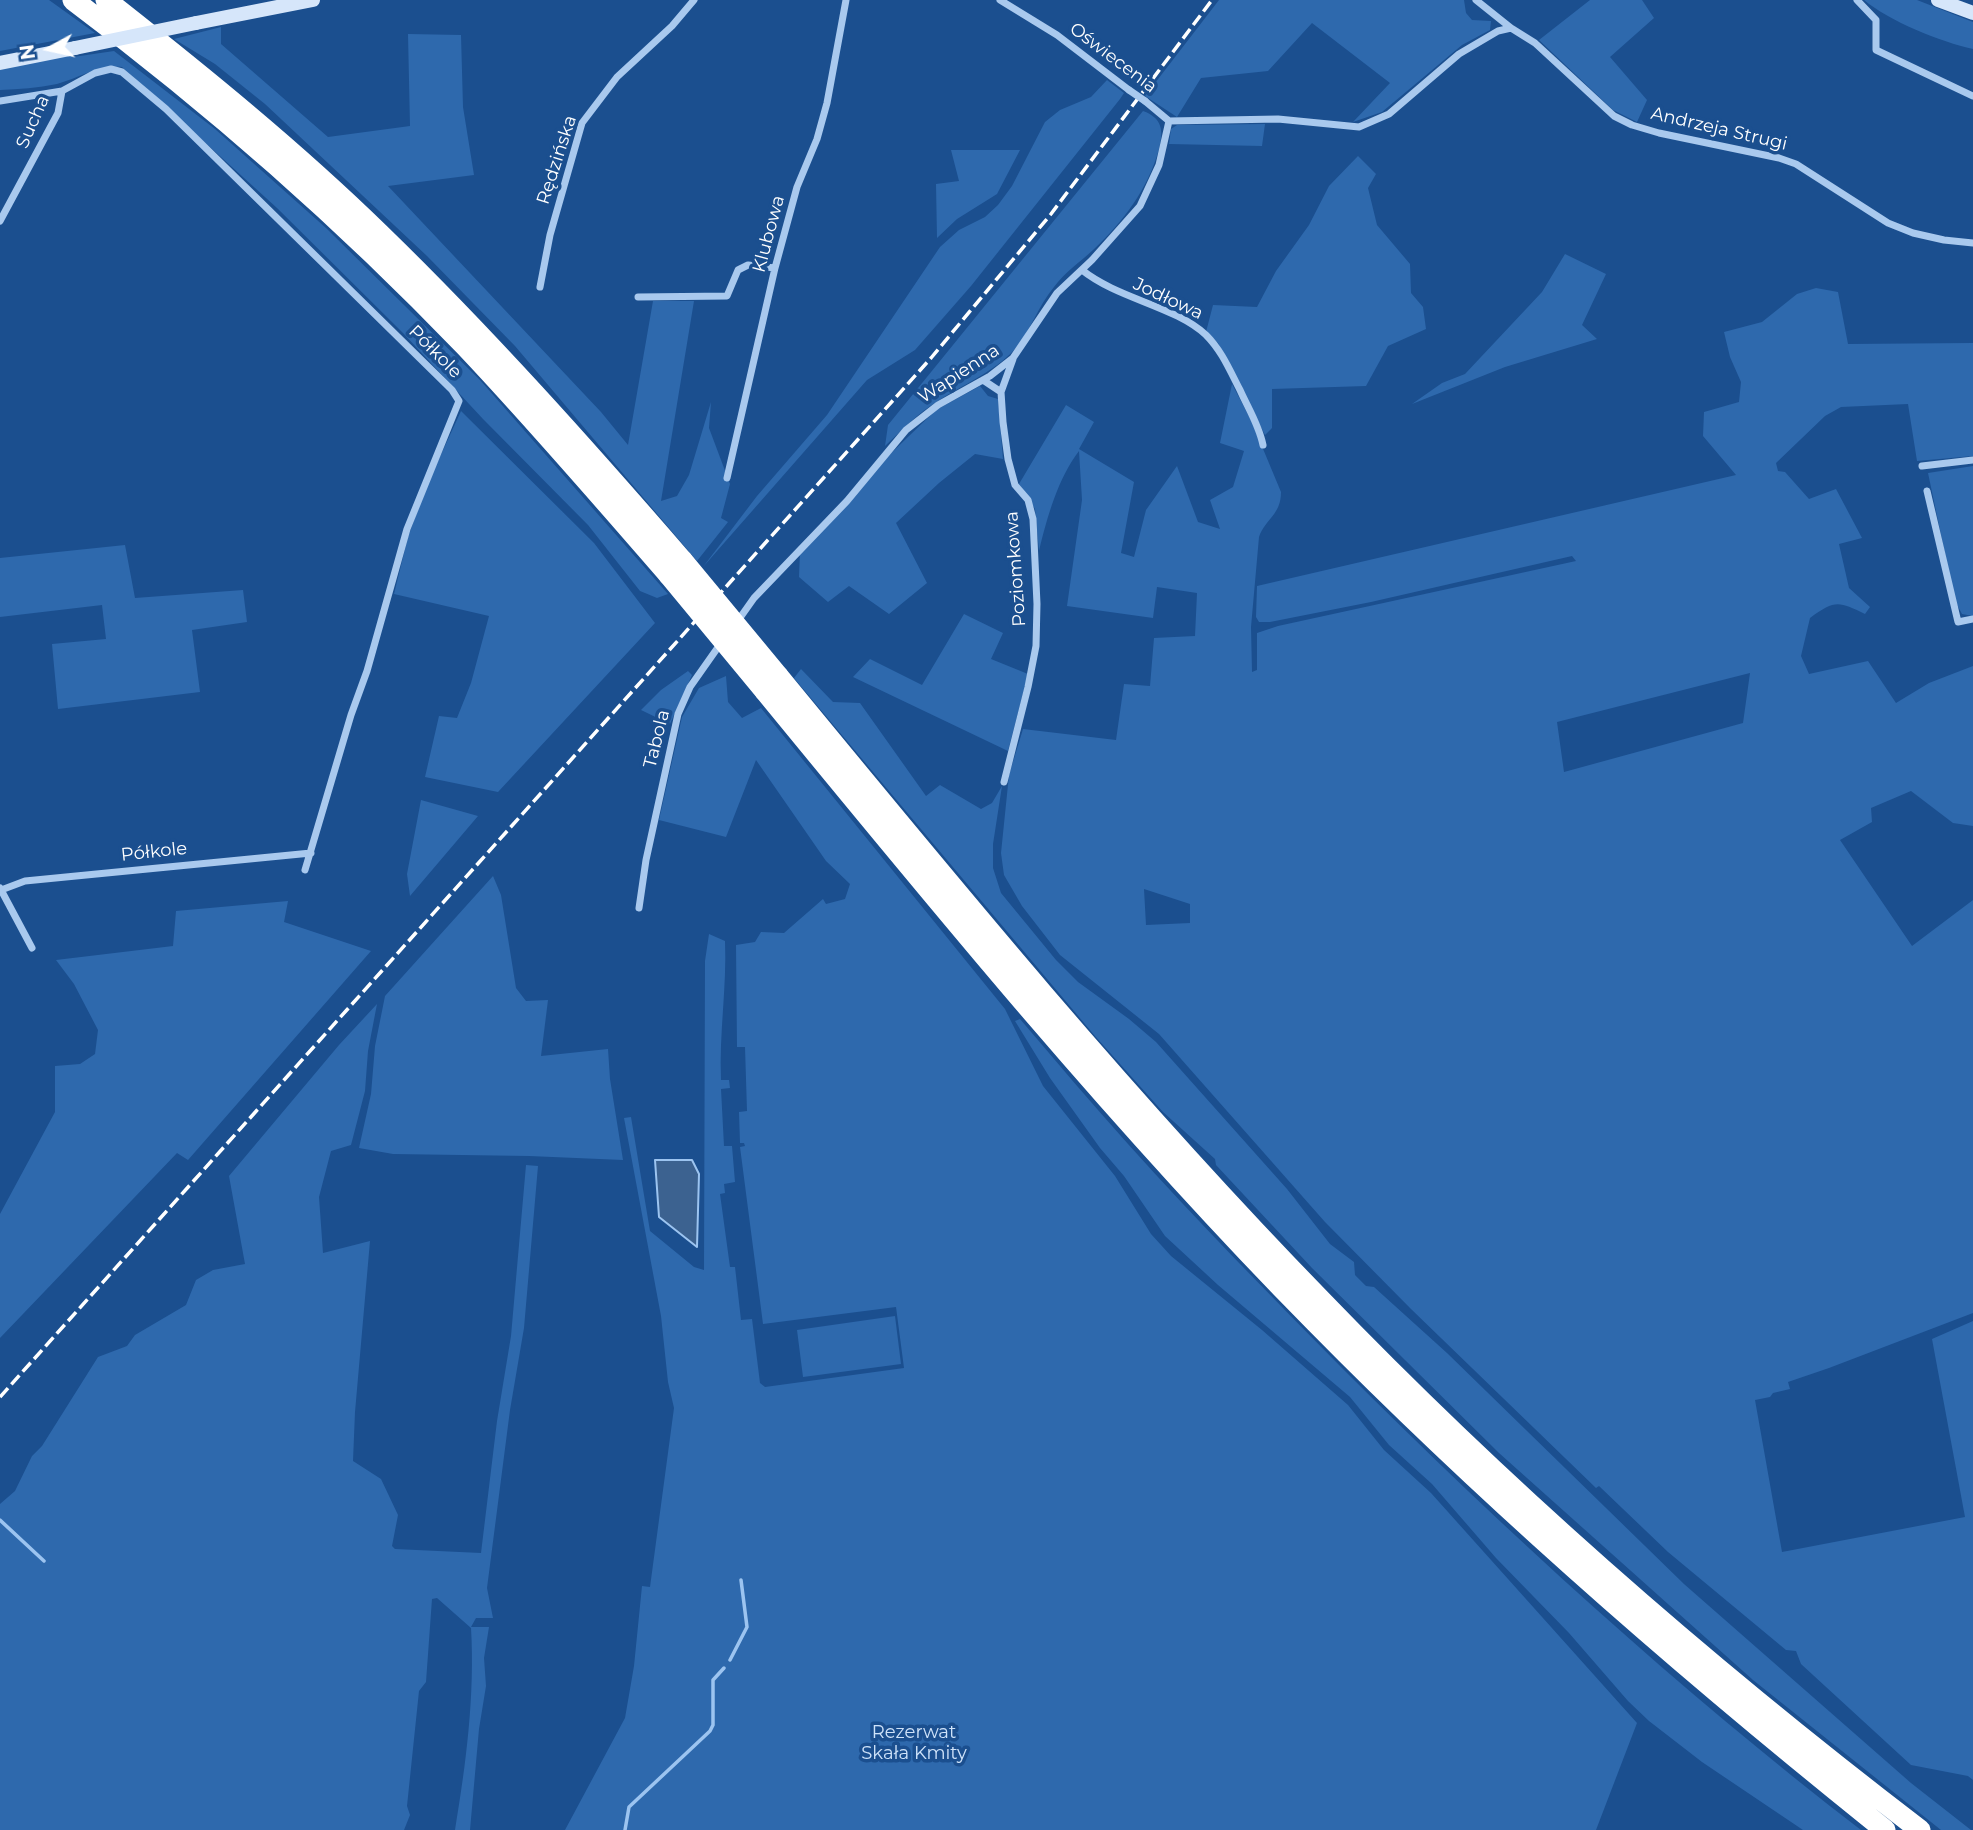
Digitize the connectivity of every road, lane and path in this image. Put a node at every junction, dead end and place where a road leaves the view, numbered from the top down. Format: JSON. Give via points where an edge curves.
{"nodes":[{"id":1,"x":73,"y":0,"type":"edge"},
{"id":2,"x":106,"y":0,"type":"edge"},
{"id":3,"x":313,"y":0,"type":"edge"},
{"id":4,"x":694,"y":0,"type":"edge"},
{"id":5,"x":846,"y":0,"type":"edge"},
{"id":6,"x":1000,"y":0,"type":"edge"},
{"id":7,"x":1476,"y":0,"type":"edge"},
{"id":8,"x":1857,"y":0,"type":"edge"},
{"id":9,"x":1938,"y":0,"type":"edge"},
{"id":10,"x":280,"y":4,"type":"edge"},
{"id":11,"x":1973,"y":13,"type":"edge"},
{"id":12,"x":1511,"y":28,"type":"junction"},
{"id":13,"x":0,"y":63,"type":"edge"},
{"id":14,"x":62,"y":91,"type":"junction"},
{"id":15,"x":1973,"y":96,"type":"edge"},
{"id":16,"x":0,"y":101,"type":"edge"},
{"id":17,"x":1169,"y":121,"type":"junction"},
{"id":18,"x":0,"y":221,"type":"edge"},
{"id":19,"x":1973,"y":243,"type":"edge"},
{"id":20,"x":775,"y":268,"type":"junction"},
{"id":21,"x":1082,"y":270,"type":"junction"},
{"id":22,"x":540,"y":287,"type":"dead end"},
{"id":23,"x":638,"y":297,"type":"dead end"},
{"id":24,"x":1013,"y":358,"type":"junction"},
{"id":25,"x":983,"y":380,"type":"junction"},
{"id":26,"x":1001,"y":392,"type":"junction"},
{"id":27,"x":1262,"y":445,"type":"dead end"},
{"id":28,"x":1973,"y":460,"type":"edge"},
{"id":29,"x":1922,"y":466,"type":"dead end"},
{"id":30,"x":727,"y":478,"type":"dead end"},
{"id":31,"x":1927,"y":491,"type":"dead end"},
{"id":32,"x":675,"y":567,"type":"junction"},
{"id":33,"x":754,"y":598,"type":"joint"},
{"id":34,"x":1973,"y":619,"type":"edge"},
{"id":35,"x":772,"y":683,"type":"junction"},
{"id":36,"x":1004,"y":782,"type":"dead end"},
{"id":37,"x":311,"y":853,"type":"junction"},
{"id":38,"x":305,"y":870,"type":"dead end"},
{"id":39,"x":0,"y":889,"type":"edge"},
{"id":40,"x":639,"y":908,"type":"dead end"},
{"id":41,"x":32,"y":948,"type":"dead end"},
{"id":42,"x":1885,"y":1830,"type":"edge"},
{"id":43,"x":1920,"y":1830,"type":"edge"}],
"edges":[{"from":1,"to":32,"type":"highway","via":[[223,119],[391,272]]},
{"from":2,"to":32,"type":"highway","via":[[216,87],[379,232],[546,405]]},
{"from":3,"to":10,"type":"street"},
{"from":4,"to":22,"type":"street","name":"Rędzińska","via":[[617,77],[582,123]]},
{"from":5,"to":20,"type":"street","name":"Klubowa","via":[[827,103]]},
{"from":6,"to":17,"type":"street","name":"Oświecenia","bridge":true,"via":[[1057,35]]},
{"from":7,"to":12,"type":"street","name":"Andrzeja Strugi"},
{"from":8,"to":15,"type":"street","via":[[1876,20],[1876,51]]},
{"from":9,"to":11,"type":"street"},
{"from":10,"to":13,"type":"street","bridge":true},
{"from":12,"to":17,"type":"street","via":[[1459,54],[1389,114],[1359,127],[1278,119]]},
{"from":12,"to":19,"type":"street","name":"Andrzeja Strugi","via":[[1535,43],[1614,116],[1632,125],[1779,158],[1796,164],[1893,226]]},
{"from":14,"to":16,"type":"street","name":"Sucha"},
{"from":14,"to":18,"type":"street","name":"Sucha","via":[[58,113]]},
{"from":14,"to":37,"type":"street","name":"Półkole","via":[[95,72],[122,72],[166,108],[459,401],[407,529]]},
{"from":17,"to":21,"type":"street","name":"Wapienna","via":[[1158,165],[1140,206]]},
{"from":20,"to":23,"type":"street","via":[[748,265],[738,270],[727,296]]},
{"from":20,"to":30,"type":"street","name":"Klubowa"},
{"from":21,"to":24,"type":"street","name":"Wapienna","via":[[1057,293]]},
{"from":21,"to":27,"type":"street","name":"Jodłowa","via":[[1097,282],[1160,309],[1208,337],[1226,362]]},
{"from":24,"to":25,"type":"street","name":"Wapienna"},
{"from":24,"to":26,"type":"street","name":"Poziomkowa"},
{"from":25,"to":26,"type":"street"},
{"from":25,"to":33,"type":"street","name":"Wapienna","via":[[938,405],[906,430],[847,501]]},
{"from":26,"to":36,"type":"street","name":"Poziomkowa","via":[[1008,459],[1015,485],[1027,500],[1033,519],[1037,604],[1036,646]]},
{"from":28,"to":29,"type":"street"},
{"from":31,"to":34,"type":"street","via":[[1958,622]]},
{"from":32,"to":35,"type":"highway","bridge":true},
{"from":33,"to":40,"type":"street","name":"Tabola","via":[[696,678],[677,714]]},
{"from":35,"to":42,"type":"highway","via":[[1002,977],[1120,1114],[1314,1322],[1597,1590]]},
{"from":35,"to":43,"type":"highway","via":[[1132,1098],[1320,1300],[1636,1598]]},
{"from":37,"to":38,"type":"street","name":"Półkole"},
{"from":37,"to":39,"type":"street","name":"Półkole","via":[[25,881]]},
{"from":39,"to":41,"type":"street"}]}
